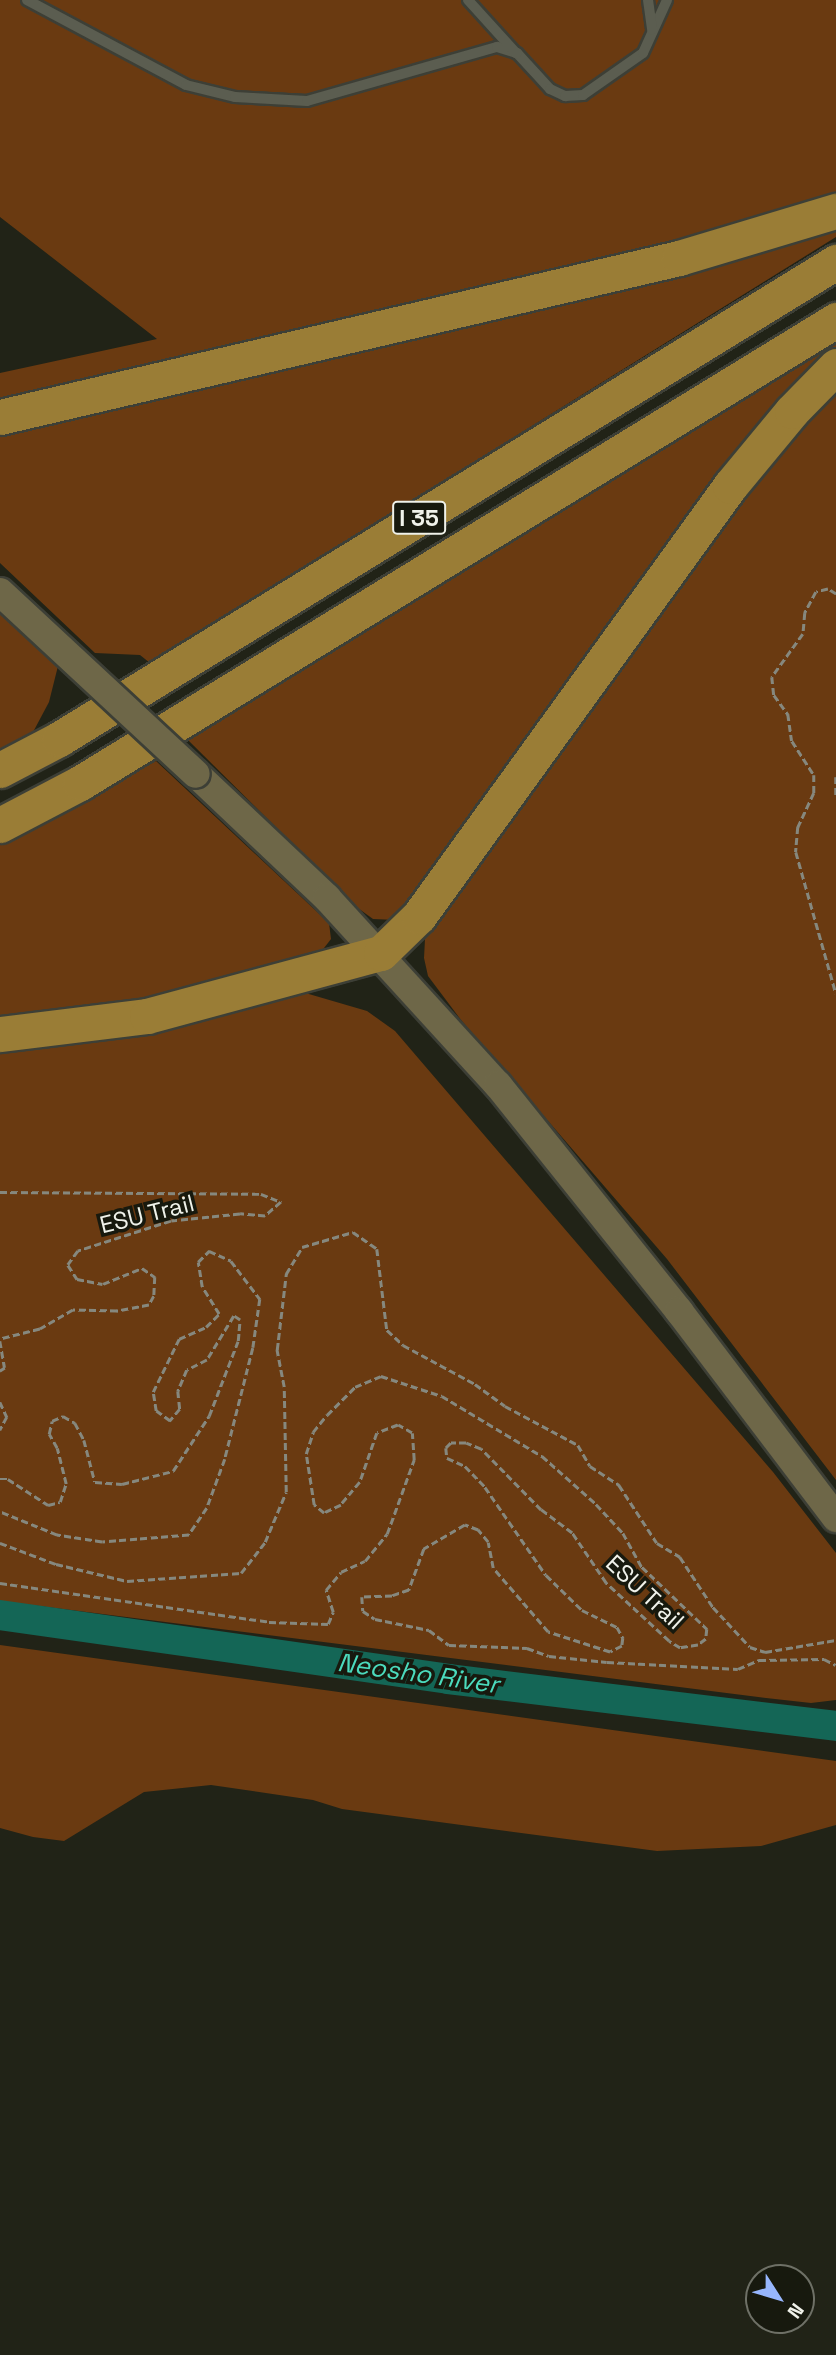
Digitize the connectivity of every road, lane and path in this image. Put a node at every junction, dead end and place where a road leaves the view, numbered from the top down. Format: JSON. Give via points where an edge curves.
{"nodes":[{"id":1,"x":27,"y":0,"type":"edge"},
{"id":2,"x":468,"y":0,"type":"edge"},
{"id":3,"x":648,"y":0,"type":"edge"},
{"id":4,"x":667,"y":0,"type":"edge"},
{"id":5,"x":652,"y":35,"type":"junction"},
{"id":6,"x":517,"y":53,"type":"junction"},
{"id":7,"x":836,"y":211,"type":"edge"},
{"id":8,"x":836,"y":262,"type":"edge"},
{"id":9,"x":836,"y":320,"type":"edge"},
{"id":10,"x":836,"y":366,"type":"edge"},
{"id":11,"x":0,"y":418,"type":"edge"},
{"id":12,"x":0,"y":592,"type":"edge"},
{"id":13,"x":836,"y":594,"type":"edge"},
{"id":14,"x":0,"y":770,"type":"edge"},
{"id":15,"x":836,"y":777,"type":"edge"},
{"id":16,"x":836,"y":797,"type":"edge"},
{"id":17,"x":0,"y":825,"type":"edge"},
{"id":18,"x":381,"y":953,"type":"junction"},
{"id":19,"x":836,"y":993,"type":"edge"},
{"id":20,"x":0,"y":1034,"type":"edge"},
{"id":21,"x":0,"y":1192,"type":"edge"},
{"id":22,"x":0,"y":1340,"type":"edge"},
{"id":23,"x":0,"y":1371,"type":"edge"},
{"id":24,"x":0,"y":1402,"type":"edge"},
{"id":25,"x":0,"y":1430,"type":"edge"},
{"id":26,"x":0,"y":1479,"type":"edge"},
{"id":27,"x":0,"y":1512,"type":"edge"},
{"id":28,"x":836,"y":1518,"type":"edge"},
{"id":29,"x":0,"y":1543,"type":"edge"},
{"id":30,"x":0,"y":1583,"type":"edge"},
{"id":31,"x":836,"y":1640,"type":"edge"},
{"id":32,"x":836,"y":1665,"type":"edge"}],
"edges":[{"from":1,"to":6,"type":"lane","via":[[162,74],[235,97],[307,101],[497,47]]},
{"from":2,"to":6,"type":"lane"},
{"from":3,"to":5,"type":"lane"},
{"from":4,"to":5,"type":"lane"},
{"from":5,"to":6,"type":"lane","via":[[630,65],[583,94],[565,96],[550,89]]},
{"from":7,"to":11,"type":"highway","via":[[678,258]]},
{"from":8,"to":14,"type":"highway","number":"I 35","via":[[59,739]]},
{"from":9,"to":17,"type":"highway","number":"I 35","via":[[91,776]]},
{"from":10,"to":18,"type":"highway","via":[[730,486],[419,916]]},
{"from":12,"to":18,"type":"main road","bridge":true},
{"from":13,"to":19,"type":"path","via":[[828,589],[816,592],[804,613],[803,634],[772,677],[774,695],[788,714],[792,741],[814,775],[814,793],[798,827],[796,852]]},
{"from":15,"to":16,"type":"path"},
{"from":18,"to":20,"type":"highway","via":[[147,1016]]},
{"from":18,"to":28,"type":"main road","via":[[498,1085],[679,1311]]},
{"from":21,"to":22,"type":"path","name":"ESU Trail","via":[[261,1194],[281,1202],[265,1216],[171,1221],[78,1251],[68,1265],[77,1279],[103,1283],[142,1268],[155,1277],[149,1305],[117,1311],[73,1310],[40,1329]]},
{"from":22,"to":23,"type":"path","name":"ESU Trail","via":[[5,1368]]},
{"from":24,"to":25,"type":"path","via":[[7,1417]]},
{"from":26,"to":27,"type":"path","via":[[8,1479],[48,1505],[60,1502],[66,1484],[49,1434],[52,1421],[63,1416],[75,1423],[84,1440],[95,1482],[122,1484],[173,1471],[209,1416],[238,1341],[240,1320],[234,1317],[207,1360],[187,1370],[178,1391],[180,1409],[170,1421],[156,1411],[153,1392],[179,1339],[206,1327],[219,1314],[202,1287],[198,1262],[209,1251],[231,1261],[260,1299],[253,1348],[225,1459],[208,1508],[189,1535],[102,1542],[57,1535]]},
{"from":29,"to":31,"type":"path","name":"ESU Trail","via":[[56,1564],[127,1581],[241,1573],[265,1542],[286,1492],[284,1387],[277,1350],[286,1275],[302,1247],[353,1232],[377,1249],[387,1331],[505,1406],[578,1445],[590,1466],[627,1494],[657,1543],[680,1556],[713,1607],[750,1647],[765,1651]]},
{"from":30,"to":32,"type":"path","name":"ESU Trail","via":[[269,1622],[328,1624],[332,1612],[326,1590],[341,1572],[365,1561],[387,1534],[414,1460],[412,1433],[398,1425],[377,1433],[360,1482],[341,1505],[324,1513],[313,1506],[306,1454],[313,1432],[327,1415],[355,1387],[381,1376],[442,1396],[542,1456],[596,1504],[623,1533],[642,1567],[707,1629],[706,1639],[698,1645],[680,1648],[669,1641],[606,1583],[586,1560],[572,1533],[541,1510],[481,1449],[466,1443],[451,1443],[446,1448],[447,1458],[464,1466],[485,1487],[546,1575],[582,1610],[617,1628],[623,1638],[621,1646],[610,1652],[548,1632],[493,1568],[488,1542],[478,1530],[465,1525],[424,1549],[408,1590],[392,1596],[362,1597],[363,1611],[376,1619],[429,1630],[449,1645],[527,1648],[549,1656],[607,1662],[738,1669],[759,1660],[824,1659]]}]}
